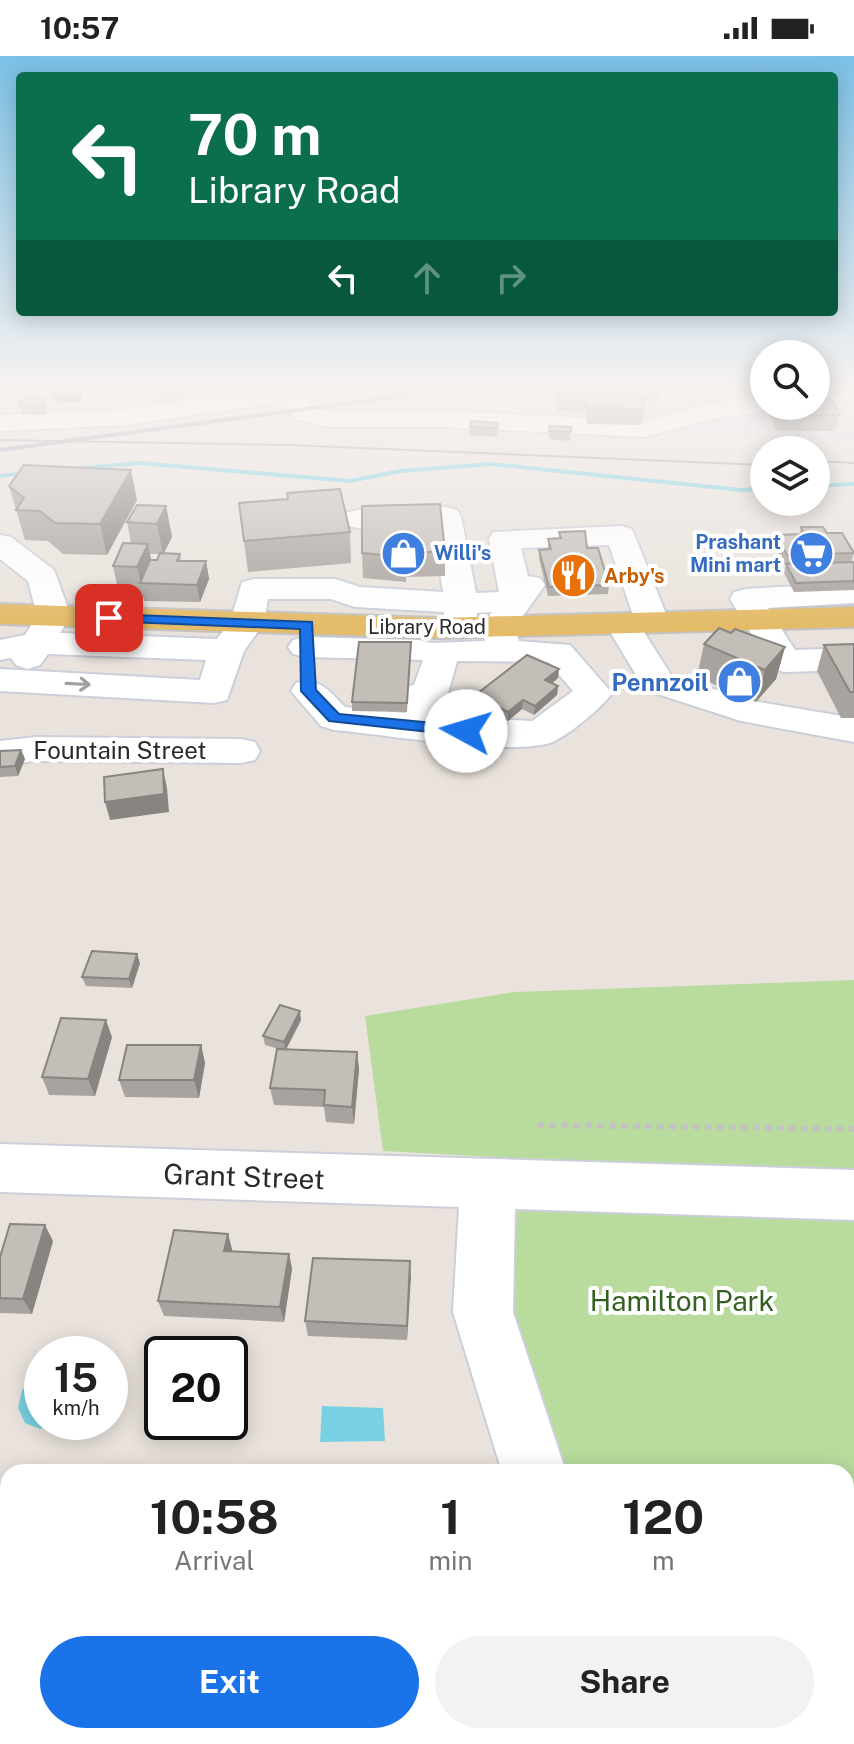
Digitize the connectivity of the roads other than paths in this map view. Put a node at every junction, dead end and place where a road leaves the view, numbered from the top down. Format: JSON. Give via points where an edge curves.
{"nodes":[{"id":1,"x":357,"y":519,"type":"dead end"},
{"id":2,"x":0,"y":544,"type":"edge"},
{"id":3,"x":0,"y":580,"type":"edge"},
{"id":4,"x":45,"y":581,"type":"junction"},
{"id":5,"x":854,"y":593,"type":"edge"},
{"id":6,"x":354,"y":612,"type":"junction"},
{"id":7,"x":0,"y":614,"type":"edge"},
{"id":8,"x":854,"y":617,"type":"edge"},
{"id":9,"x":757,"y":620,"type":"junction"},
{"id":10,"x":638,"y":624,"type":"junction"},
{"id":11,"x":507,"y":627,"type":"junction"},
{"id":12,"x":46,"y":630,"type":"junction"},
{"id":13,"x":237,"y":636,"type":"junction"},
{"id":14,"x":306,"y":659,"type":"junction"},
{"id":15,"x":854,"y":659,"type":"edge"},
{"id":16,"x":784,"y":661,"type":"junction"},
{"id":17,"x":5,"y":670,"type":"edge"},
{"id":18,"x":433,"y":670,"type":"junction"},
{"id":19,"x":356,"y":684,"type":"edge"},
{"id":20,"x":799,"y":722,"type":"junction"},
{"id":21,"x":854,"y":730,"type":"edge"},
{"id":22,"x":241,"y":751,"type":"dead end"},
{"id":23,"x":0,"y":753,"type":"edge"},
{"id":24,"x":0,"y":1168,"type":"edge"},
{"id":25,"x":488,"y":1184,"type":"junction"},
{"id":26,"x":854,"y":1195,"type":"edge"},
{"id":27,"x":531,"y":1464,"type":"edge"}],
"edges":[{"from":1,"to":18,"type":"street","via":[[446,516]]},
{"from":2,"to":4,"type":"street"},
{"from":3,"to":4,"type":"street"},
{"from":4,"to":12,"type":"street"},
{"from":5,"to":9,"type":"street","via":[[751,597],[746,599]]},
{"from":6,"to":13,"type":"street","via":[[335,589],[254,589]]},
{"from":6,"to":14,"type":"main road","name":"Library Road"},
{"from":6,"to":18,"type":"main road","name":"Library Road"},
{"from":7,"to":12,"type":"main road"},
{"from":8,"to":9,"type":"main road","name":"Library Road"},
{"from":9,"to":10,"type":"main road","name":"Library Road"},
{"from":9,"to":16,"type":"street"},
{"from":10,"to":11,"type":"main road","name":"Library Road"},
{"from":10,"to":11,"type":"street","via":[[621,535],[504,539]]},
{"from":10,"to":20,"type":"street","via":[[658,682],[741,710]]},
{"from":11,"to":18,"type":"street"},
{"from":11,"to":18,"type":"street"},
{"from":11,"to":18,"type":"street","via":[[558,652],[594,693],[541,733],[489,733]]},
{"from":12,"to":13,"type":"street"},
{"from":12,"to":17,"type":"street"},
{"from":13,"to":14,"type":"main road","name":"Library Road"},
{"from":17,"to":13,"type":"street","one_way":true,"via":[[214,692]]},
{"from":14,"to":18,"type":"street"},
{"from":14,"to":18,"type":"street","via":[[334,718]]},
{"from":14,"to":19,"type":"street"},
{"from":15,"to":16,"type":"street"},
{"from":16,"to":20,"type":"street"},
{"from":20,"to":21,"type":"street"},
{"from":22,"to":23,"type":"street","name":"Fountain Street"},
{"from":24,"to":25,"type":"street","name":"Grant Street"},
{"from":25,"to":26,"type":"street","name":"Grant Street"},
{"from":25,"to":27,"type":"street","via":[[483,1312]]}]}
